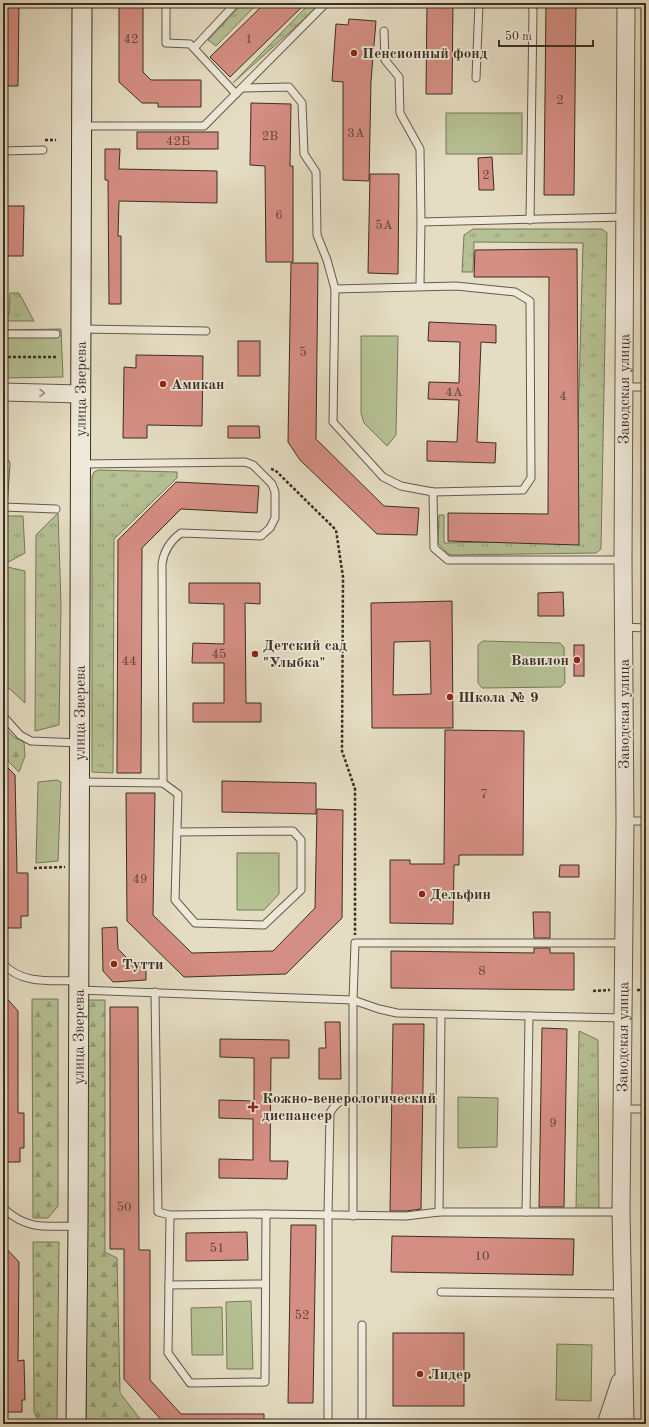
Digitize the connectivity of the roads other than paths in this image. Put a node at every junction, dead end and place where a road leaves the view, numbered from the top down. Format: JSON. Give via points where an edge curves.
{"nodes":[{"id":1,"x":82,"y":3,"type":"edge"},
{"id":2,"x":166,"y":3,"type":"edge"},
{"id":3,"x":236,"y":3,"type":"edge"},
{"id":4,"x":326,"y":3,"type":"edge"},
{"id":5,"x":479,"y":3,"type":"edge"},
{"id":6,"x":531,"y":3,"type":"edge"},
{"id":7,"x":626,"y":3,"type":"edge"},
{"id":8,"x":384,"y":31,"type":"dead end"},
{"id":9,"x":194,"y":48,"type":"junction"},
{"id":10,"x":476,"y":78,"type":"dead end"},
{"id":11,"x":242,"y":88,"type":"junction"},
{"id":12,"x":236,"y":94,"type":"junction"},
{"id":13,"x":80,"y":126,"type":"junction"},
{"id":14,"x":3,"y":150,"type":"edge"},
{"id":15,"x":43,"y":150,"type":"dead end"},
{"id":16,"x":625,"y":217,"type":"junction"},
{"id":17,"x":530,"y":220,"type":"junction"},
{"id":18,"x":421,"y":222,"type":"junction"},
{"id":19,"x":420,"y":286,"type":"junction"},
{"id":20,"x":335,"y":289,"type":"junction"},
{"id":21,"x":80,"y":329,"type":"junction"},
{"id":22,"x":206,"y":331,"type":"dead end"},
{"id":23,"x":3,"y":334,"type":"edge"},
{"id":24,"x":56,"y":334,"type":"dead end"},
{"id":25,"x":626,"y":387,"type":"junction"},
{"id":26,"x":646,"y":387,"type":"edge"},
{"id":27,"x":3,"y":392,"type":"edge"},
{"id":28,"x":80,"y":394,"type":"junction"},
{"id":29,"x":6,"y":464,"type":"dead end"},
{"id":30,"x":79,"y":464,"type":"junction"},
{"id":31,"x":434,"y":492,"type":"junction"},
{"id":32,"x":3,"y":507,"type":"edge"},
{"id":33,"x":56,"y":509,"type":"dead end"},
{"id":34,"x":623,"y":560,"type":"junction"},
{"id":35,"x":624,"y":627,"type":"junction"},
{"id":36,"x":646,"y":628,"type":"edge"},
{"id":37,"x":3,"y":716,"type":"edge"},
{"id":38,"x":80,"y":743,"type":"junction"},
{"id":39,"x":80,"y":782,"type":"junction"},
{"id":40,"x":163,"y":783,"type":"junction"},
{"id":41,"x":625,"y":821,"type":"junction"},
{"id":42,"x":646,"y":821,"type":"edge"},
{"id":43,"x":177,"y":832,"type":"junction"},
{"id":44,"x":624,"y":943,"type":"junction"},
{"id":45,"x":3,"y":964,"type":"edge"},
{"id":46,"x":78,"y":985,"type":"junction"},
{"id":47,"x":155,"y":992,"type":"junction"},
{"id":48,"x":353,"y":1000,"type":"junction"},
{"id":49,"x":441,"y":1015,"type":"junction"},
{"id":50,"x":529,"y":1016,"type":"junction"},
{"id":51,"x":623,"y":1018,"type":"junction"},
{"id":52,"x":354,"y":1098,"type":"junction"},
{"id":53,"x":645,"y":1106,"type":"edge"},
{"id":54,"x":622,"y":1109,"type":"junction"},
{"id":55,"x":3,"y":1208,"type":"edge"},
{"id":56,"x":438,"y":1212,"type":"junction"},
{"id":57,"x":526,"y":1212,"type":"junction"},
{"id":58,"x":621,"y":1212,"type":"junction"},
{"id":59,"x":266,"y":1214,"type":"junction"},
{"id":60,"x":170,"y":1215,"type":"junction"},
{"id":61,"x":328,"y":1215,"type":"junction"},
{"id":62,"x":353,"y":1216,"type":"junction"},
{"id":63,"x":78,"y":1226,"type":"junction"},
{"id":64,"x":265,"y":1284,"type":"junction"},
{"id":65,"x":169,"y":1285,"type":"junction"},
{"id":66,"x":441,"y":1292,"type":"dead end"},
{"id":67,"x":623,"y":1294,"type":"junction"},
{"id":68,"x":362,"y":1325,"type":"dead end"},
{"id":69,"x":625,"y":1366,"type":"junction"},
{"id":70,"x":76,"y":1424,"type":"edge"},
{"id":71,"x":328,"y":1424,"type":"edge"},
{"id":72,"x":362,"y":1424,"type":"edge"},
{"id":73,"x":606,"y":1424,"type":"edge"},
{"id":74,"x":625,"y":1424,"type":"edge"}],
"edges":[{"from":1,"to":13,"type":"main road","name":"улица Зверева"},
{"from":2,"to":9,"type":"lane","via":[[166,43],[190,44]]},
{"from":3,"to":9,"type":"lane"},
{"from":4,"to":11,"type":"lane"},
{"from":5,"to":10,"type":"lane"},
{"from":6,"to":17,"type":"lane","via":[[533,11]]},
{"from":7,"to":16,"type":"street","name":"Заводская улица"},
{"from":8,"to":18,"type":"lane","via":[[385,60],[399,77],[400,113],[420,149]]},
{"from":9,"to":12,"type":"lane"},
{"from":11,"to":12,"type":"lane"},
{"from":11,"to":20,"type":"lane","via":[[289,88],[302,103],[304,154],[316,172],[316,235],[327,260]]},
{"from":12,"to":13,"type":"lane","via":[[204,126]]},
{"from":13,"to":21,"type":"main road","name":"улица Зверева"},
{"from":14,"to":15,"type":"lane"},
{"from":16,"to":17,"type":"lane"},
{"from":16,"to":25,"type":"street","name":"Заводская улица"},
{"from":17,"to":18,"type":"lane"},
{"from":18,"to":19,"type":"lane"},
{"from":19,"to":20,"type":"lane"},
{"from":19,"to":31,"type":"lane","via":[[456,286],[515,292],[530,301],[531,478],[523,490]]},
{"from":20,"to":31,"type":"lane","via":[[333,422],[383,476],[401,486]]},
{"from":21,"to":22,"type":"lane"},
{"from":21,"to":28,"type":"main road","name":"улица Зверева"},
{"from":23,"to":24,"type":"lane"},
{"from":25,"to":26,"type":"lane"},
{"from":25,"to":34,"type":"street","name":"Заводская улица"},
{"from":27,"to":28,"type":"street","one_way":true},
{"from":28,"to":30,"type":"main road","name":"улица Зверева"},
{"from":29,"to":32,"type":"lane"},
{"from":30,"to":38,"type":"main road","name":"улица Зверева"},
{"from":30,"to":40,"type":"lane","via":[[245,462],[253,465],[272,484],[275,492],[275,518],[270,528],[261,536],[181,533],[172,540],[163,554]]},
{"from":31,"to":34,"type":"lane","via":[[434,548],[448,560]]},
{"from":32,"to":33,"type":"lane"},
{"from":34,"to":35,"type":"street","name":"Заводская улица"},
{"from":35,"to":36,"type":"lane"},
{"from":35,"to":41,"type":"street","name":"Заводская улица"},
{"from":37,"to":38,"type":"lane","via":[[20,735],[31,741]]},
{"from":38,"to":39,"type":"main road","name":"улица Зверева"},
{"from":39,"to":40,"type":"lane"},
{"from":39,"to":46,"type":"main road","name":"улица Зверева"},
{"from":40,"to":43,"type":"lane","via":[[178,794]]},
{"from":41,"to":42,"type":"lane"},
{"from":41,"to":44,"type":"street","name":"Заводская улица"},
{"from":43,"to":43,"type":"lane","via":[[175,900],[195,923],[264,925],[301,890],[301,840],[293,830]]},
{"from":44,"to":48,"type":"lane","via":[[355,943]]},
{"from":44,"to":51,"type":"street","name":"Заводская улица"},
{"from":45,"to":46,"type":"lane","via":[[9,970],[30,980]]},
{"from":46,"to":47,"type":"lane"},
{"from":46,"to":63,"type":"main road","name":"улица Зверева"},
{"from":47,"to":48,"type":"lane"},
{"from":47,"to":60,"type":"lane","via":[[158,1212]]},
{"from":48,"to":49,"type":"lane","via":[[397,1013]]},
{"from":48,"to":52,"type":"lane"},
{"from":49,"to":50,"type":"lane"},
{"from":49,"to":56,"type":"lane"},
{"from":50,"to":51,"type":"lane"},
{"from":50,"to":57,"type":"lane"},
{"from":51,"to":54,"type":"street","name":"Заводская улица"},
{"from":52,"to":61,"type":"lane","via":[[342,1100],[330,1113]]},
{"from":52,"to":62,"type":"lane"},
{"from":53,"to":54,"type":"lane"},
{"from":54,"to":58,"type":"street","name":"Заводская улица"},
{"from":55,"to":63,"type":"lane","via":[[13,1217],[30,1225]]},
{"from":56,"to":57,"type":"lane"},
{"from":56,"to":62,"type":"lane","via":[[406,1216]]},
{"from":57,"to":58,"type":"lane"},
{"from":58,"to":67,"type":"street","name":"Заводская улица"},
{"from":59,"to":60,"type":"lane"},
{"from":59,"to":61,"type":"lane"},
{"from":59,"to":64,"type":"lane"},
{"from":60,"to":65,"type":"lane"},
{"from":61,"to":62,"type":"lane"},
{"from":61,"to":71,"type":"lane"},
{"from":63,"to":70,"type":"main road","name":"улица Зверева"},
{"from":64,"to":65,"type":"lane"},
{"from":64,"to":65,"type":"lane","via":[[266,1382],[205,1383],[190,1383],[168,1353]]},
{"from":66,"to":67,"type":"lane"},
{"from":67,"to":69,"type":"street","name":"Заводская улица"},
{"from":68,"to":72,"type":"lane"},
{"from":69,"to":73,"type":"street"},
{"from":69,"to":74,"type":"street","name":"Заводская улица"}]}
